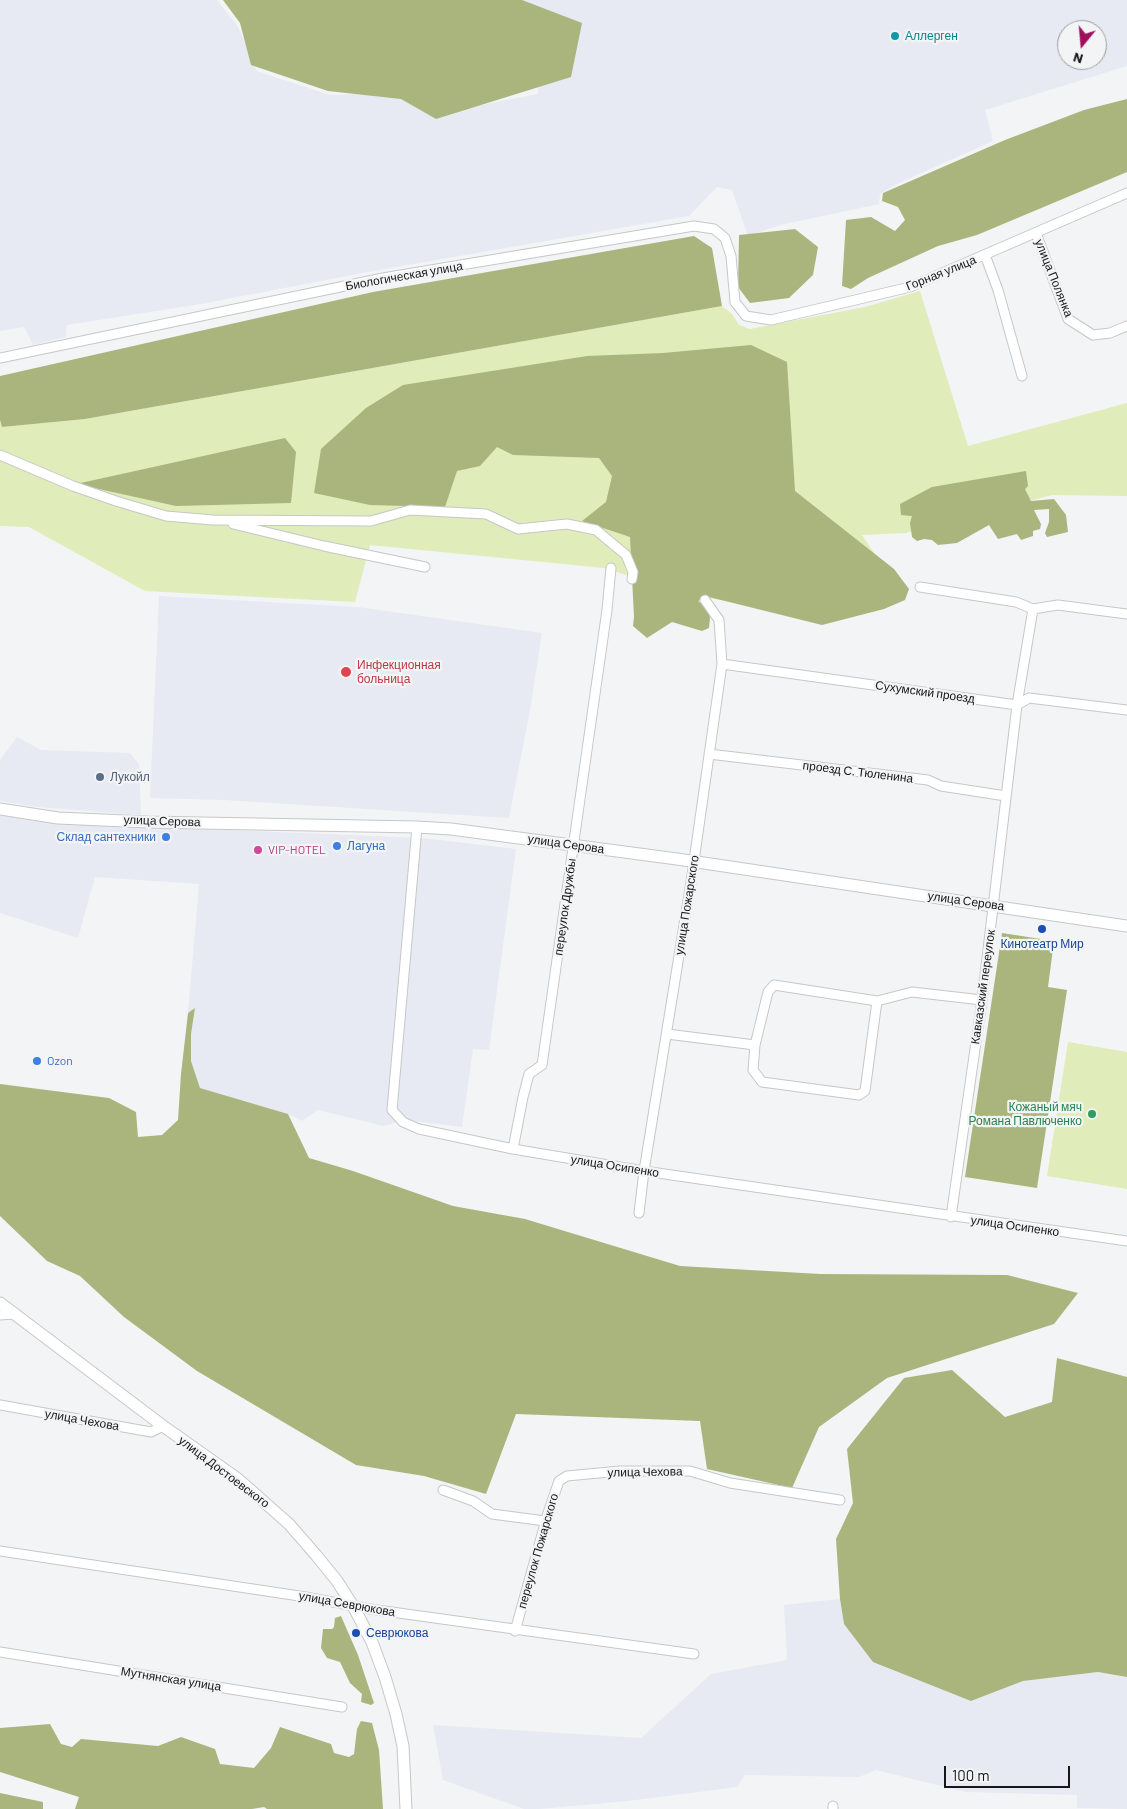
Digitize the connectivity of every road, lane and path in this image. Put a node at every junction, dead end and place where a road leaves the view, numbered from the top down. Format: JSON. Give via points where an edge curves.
{"nodes":[{"id":1,"x":1127,"y":193,"type":"edge"},
{"id":2,"x":1036,"y":233,"type":"junction"},
{"id":3,"x":985,"y":255,"type":"junction"},
{"id":4,"x":746,"y":316,"type":"joint"},
{"id":5,"x":1127,"y":326,"type":"edge"},
{"id":6,"x":0,"y":358,"type":"edge"},
{"id":7,"x":1022,"y":376,"type":"dead end"},
{"id":8,"x":0,"y":456,"type":"edge"},
{"id":9,"x":213,"y":520,"type":"junction"},
{"id":10,"x":425,"y":567,"type":"dead end"},
{"id":11,"x":611,"y":568,"type":"dead end"},
{"id":12,"x":632,"y":579,"type":"dead end"},
{"id":13,"x":920,"y":587,"type":"dead end"},
{"id":14,"x":704,"y":600,"type":"dead end"},
{"id":15,"x":1033,"y":609,"type":"junction"},
{"id":16,"x":1127,"y":614,"type":"edge"},
{"id":17,"x":722,"y":664,"type":"junction"},
{"id":18,"x":1017,"y":705,"type":"junction"},
{"id":19,"x":1127,"y":710,"type":"edge"},
{"id":20,"x":709,"y":754,"type":"junction"},
{"id":21,"x":1006,"y":796,"type":"junction"},
{"id":22,"x":0,"y":809,"type":"edge"},
{"id":23,"x":417,"y":827,"type":"junction"},
{"id":24,"x":574,"y":845,"type":"junction"},
{"id":25,"x":694,"y":862,"type":"junction"},
{"id":26,"x":994,"y":905,"type":"junction"},
{"id":27,"x":1127,"y":926,"type":"edge"},
{"id":28,"x":982,"y":1000,"type":"junction"},
{"id":29,"x":877,"y":1001,"type":"junction"},
{"id":30,"x":667,"y":1034,"type":"junction"},
{"id":31,"x":755,"y":1044,"type":"junction"},
{"id":32,"x":513,"y":1149,"type":"junction"},
{"id":33,"x":644,"y":1171,"type":"junction"},
{"id":34,"x":639,"y":1213,"type":"dead end"},
{"id":35,"x":951,"y":1217,"type":"junction"},
{"id":36,"x":1127,"y":1241,"type":"edge"},
{"id":37,"x":0,"y":1303,"type":"edge"},
{"id":38,"x":14,"y":1314,"type":"junction"},
{"id":39,"x":0,"y":1315,"type":"edge"},
{"id":40,"x":0,"y":1405,"type":"edge"},
{"id":41,"x":163,"y":1426,"type":"junction"},
{"id":42,"x":567,"y":1476,"type":"joint"},
{"id":43,"x":443,"y":1490,"type":"dead end"},
{"id":44,"x":840,"y":1500,"type":"dead end"},
{"id":45,"x":545,"y":1521,"type":"junction"},
{"id":46,"x":0,"y":1551,"type":"edge"},
{"id":47,"x":353,"y":1606,"type":"junction"},
{"id":48,"x":515,"y":1631,"type":"junction"},
{"id":49,"x":0,"y":1652,"type":"edge"},
{"id":50,"x":694,"y":1654,"type":"dead end"},
{"id":51,"x":342,"y":1707,"type":"dead end"},
{"id":52,"x":406,"y":1809,"type":"edge"}],
"edges":[{"from":1,"to":2,"type":"street","name":"Горная улица"},
{"from":2,"to":3,"type":"street","name":"Горная улица"},
{"from":2,"to":5,"type":"street","name":"улица Полянка","via":[[1068,319],[1093,336]]},
{"from":3,"to":4,"type":"street","name":"Горная улица","via":[[910,287],[771,320]]},
{"from":3,"to":7,"type":"street"},
{"from":4,"to":6,"type":"street","name":"Биологическая улица","via":[[735,302],[731,256],[725,238],[714,229],[694,226],[383,278]]},
{"from":8,"to":9,"type":"street","via":[[116,501],[166,516]]},
{"from":9,"to":10,"type":"street"},
{"from":9,"to":12,"type":"street","via":[[371,521],[410,510],[486,514],[518,529],[567,524],[596,530],[612,542],[626,555],[633,572]]},
{"from":11,"to":24,"type":"street","name":"переулок Дружбы"},
{"from":13,"to":15,"type":"street","via":[[1016,602]]},
{"from":14,"to":17,"type":"street","name":"улица Пожарского","via":[[719,620]]},
{"from":15,"to":16,"type":"street","via":[[1058,606]]},
{"from":15,"to":18,"type":"street","name":"Кавказский переулок"},
{"from":17,"to":18,"type":"street","name":"Сухумский проезд"},
{"from":17,"to":20,"type":"street","name":"улица Пожарского"},
{"from":18,"to":19,"type":"street","name":"Сухумский проезд","via":[[1029,698]]},
{"from":18,"to":21,"type":"street","name":"Кавказский переулок"},
{"from":20,"to":21,"type":"street","name":"проезд С. Тюленина","via":[[928,780],[941,786]]},
{"from":20,"to":25,"type":"street","name":"улица Пожарского"},
{"from":21,"to":26,"type":"street","name":"Кавказский переулок"},
{"from":22,"to":23,"type":"main road","name":"улица Серова","via":[[58,818]]},
{"from":23,"to":24,"type":"main road","name":"улица Серова"},
{"from":23,"to":32,"type":"street","name":"улица Осипенко","via":[[392,1110],[403,1122],[419,1129]]},
{"from":24,"to":25,"type":"main road","name":"улица Серова"},
{"from":24,"to":32,"type":"street","name":"переулок Дружбы","via":[[542,1065],[529,1074]]},
{"from":25,"to":26,"type":"main road","name":"улица Серова"},
{"from":25,"to":30,"type":"street","name":"улица Пожарского"},
{"from":26,"to":27,"type":"main road","name":"улица Серова"},
{"from":26,"to":28,"type":"street","name":"Кавказский переулок"},
{"from":28,"to":29,"type":"street","via":[[912,992]]},
{"from":28,"to":35,"type":"street","name":"Кавказский переулок"},
{"from":29,"to":31,"type":"street","via":[[774,985],[768,992]]},
{"from":29,"to":31,"type":"street","via":[[865,1091],[859,1095],[762,1082],[753,1070]]},
{"from":30,"to":31,"type":"street"},
{"from":30,"to":33,"type":"street","name":"улица Пожарского"},
{"from":32,"to":33,"type":"street","name":"улица Осипенко"},
{"from":33,"to":34,"type":"street","name":"улица Пожарского"},
{"from":33,"to":35,"type":"street","name":"улица Осипенко"},
{"from":35,"to":36,"type":"street","name":"улица Осипенко"},
{"from":37,"to":38,"type":"main road","name":"улица Достоевского"},
{"from":38,"to":39,"type":"street"},
{"from":38,"to":41,"type":"main road","name":"улица Достоевского"},
{"from":40,"to":41,"type":"street","name":"улица Чехова","via":[[151,1432]]},
{"from":41,"to":47,"type":"main road","name":"улица Достоевского","via":[[238,1479],[290,1524],[337,1581]]},
{"from":42,"to":44,"type":"street","name":"улица Чехова","via":[[620,1471],[690,1471],[730,1483]]},
{"from":42,"to":45,"type":"street","name":"переулок Пожарского","via":[[559,1481]]},
{"from":43,"to":45,"type":"street","via":[[473,1501],[492,1514]]},
{"from":45,"to":48,"type":"street","name":"переулок Пожарского"},
{"from":46,"to":47,"type":"street","name":"улица Севрюкова"},
{"from":47,"to":48,"type":"street","name":"улица Севрюкова"},
{"from":47,"to":52,"type":"main road","name":"улица Достоевского","via":[[372,1642],[396,1714],[404,1758]]},
{"from":48,"to":50,"type":"street","name":"улица Севрюкова"},
{"from":49,"to":51,"type":"street","name":"Мутнянская улица"}]}
